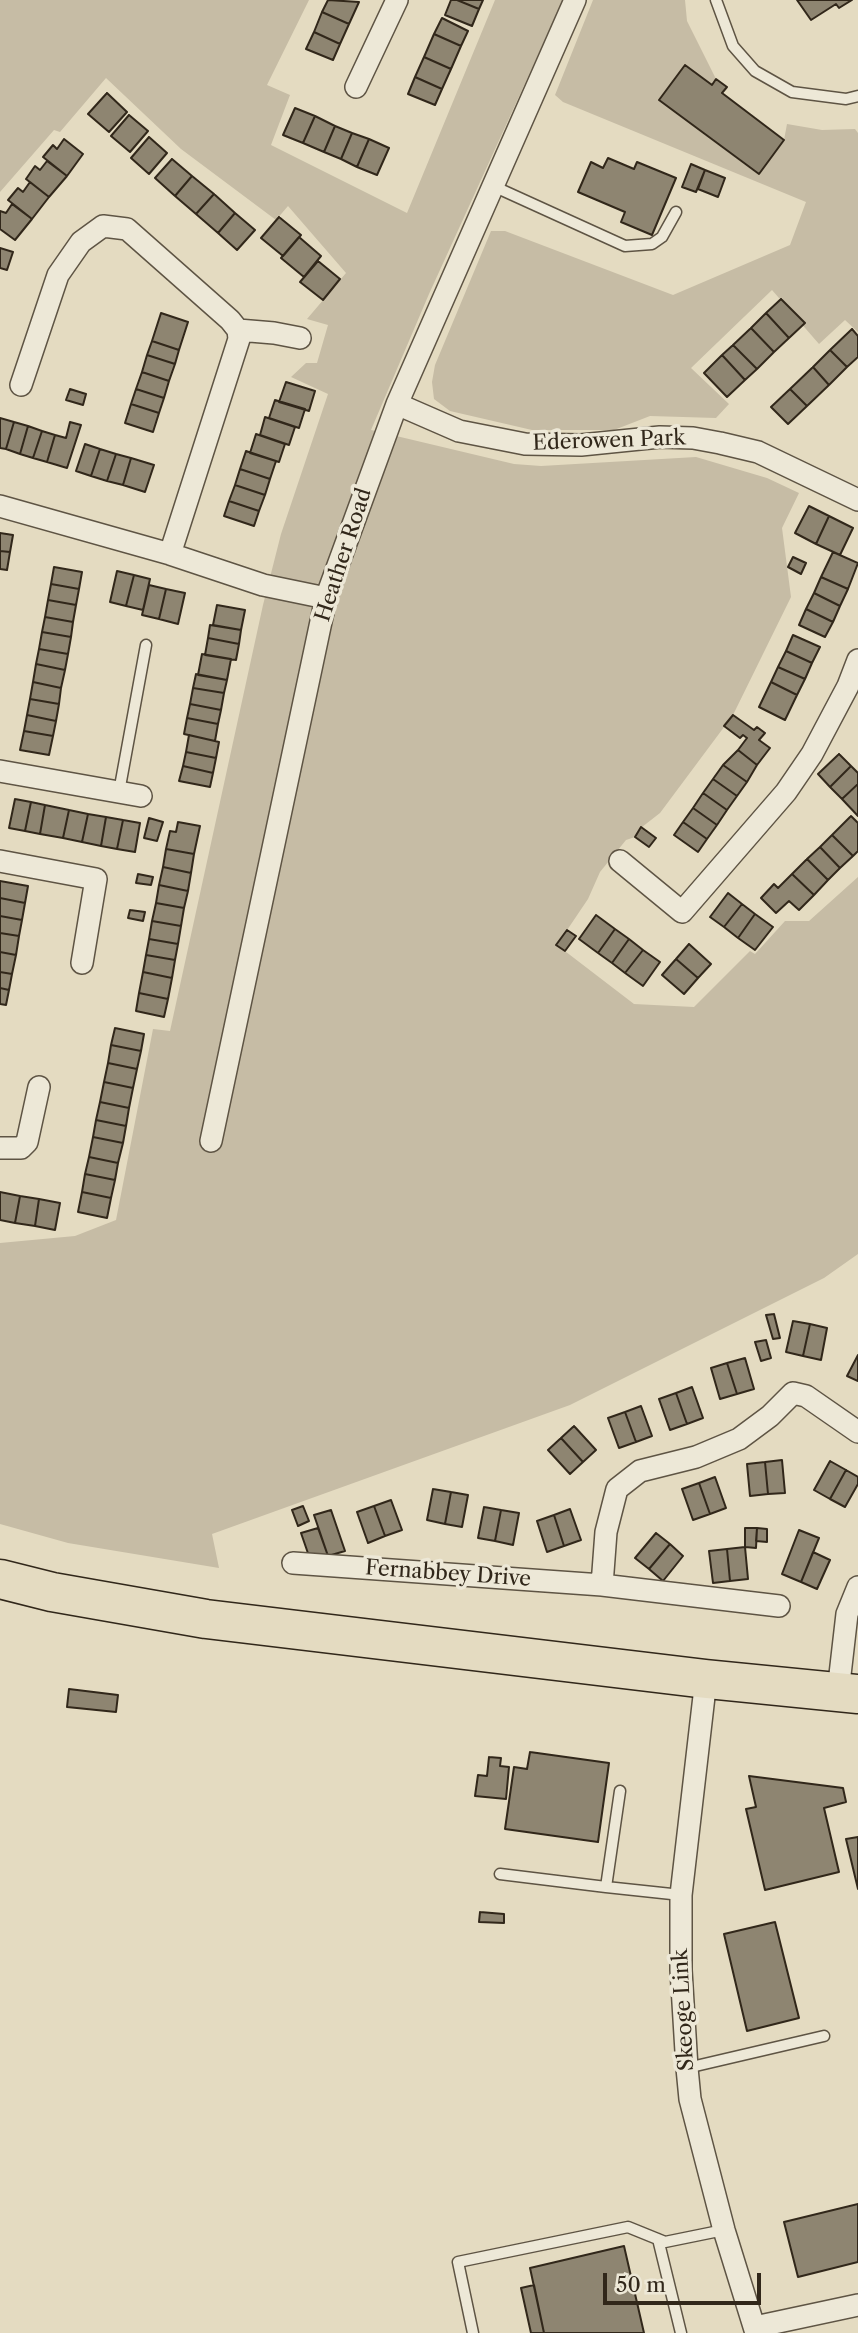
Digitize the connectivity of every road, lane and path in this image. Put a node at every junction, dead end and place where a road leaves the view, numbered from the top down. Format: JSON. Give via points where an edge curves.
{"nodes":[{"id":1,"x":397,"y":0,"type":"edge"},
{"id":2,"x":575,"y":0,"type":"edge"},
{"id":3,"x":716,"y":0,"type":"edge"},
{"id":4,"x":356,"y":86,"type":"dead end"},
{"id":5,"x":858,"y":96,"type":"edge"},
{"id":6,"x":493,"y":186,"type":"junction"},
{"id":7,"x":676,"y":212,"type":"dead end"},
{"id":8,"x":238,"y":330,"type":"junction"},
{"id":9,"x":300,"y":338,"type":"dead end"},
{"id":10,"x":21,"y":385,"type":"dead end"},
{"id":11,"x":397,"y":404,"type":"junction"},
{"id":12,"x":858,"y":500,"type":"edge"},
{"id":13,"x":0,"y":506,"type":"edge"},
{"id":14,"x":170,"y":554,"type":"junction"},
{"id":15,"x":326,"y":598,"type":"junction"},
{"id":16,"x":146,"y":645,"type":"dead end"},
{"id":17,"x":858,"y":660,"type":"edge"},
{"id":18,"x":0,"y":771,"type":"edge"},
{"id":19,"x":119,"y":792,"type":"junction"},
{"id":20,"x":141,"y":796,"type":"dead end"},
{"id":21,"x":0,"y":861,"type":"edge"},
{"id":22,"x":620,"y":861,"type":"dead end"},
{"id":23,"x":82,"y":963,"type":"dead end"},
{"id":24,"x":39,"y":1087,"type":"dead end"},
{"id":25,"x":211,"y":1141,"type":"dead end"},
{"id":26,"x":0,"y":1148,"type":"edge"},
{"id":27,"x":858,"y":1433,"type":"edge"},
{"id":28,"x":293,"y":1563,"type":"dead end"},
{"id":29,"x":0,"y":1579,"type":"edge"},
{"id":30,"x":602,"y":1585,"type":"junction"},
{"id":31,"x":858,"y":1587,"type":"edge"},
{"id":32,"x":779,"y":1606,"type":"dead end"},
{"id":33,"x":706,"y":1679,"type":"junction"},
{"id":34,"x":848,"y":1693,"type":"edge"},
{"id":35,"x":620,"y":1791,"type":"dead end"},
{"id":36,"x":500,"y":1874,"type":"dead end"},
{"id":37,"x":606,"y":1887,"type":"junction"},
{"id":38,"x":681,"y":1895,"type":"junction"},
{"id":39,"x":824,"y":2036,"type":"dead end"},
{"id":40,"x":687,"y":2068,"type":"junction"},
{"id":41,"x":724,"y":2230,"type":"junction"},
{"id":42,"x":658,"y":2239,"type":"junction"},
{"id":43,"x":858,"y":2305,"type":"edge"},
{"id":44,"x":756,"y":2330,"type":"edge"},
{"id":45,"x":473,"y":2333,"type":"edge"},
{"id":46,"x":681,"y":2333,"type":"edge"}],
"edges":[{"from":1,"to":4,"type":"street"},
{"from":2,"to":6,"type":"street","name":"Heather Road"},
{"from":3,"to":5,"type":"lane","via":[[733,46],[755,71],[792,92],[846,99]]},
{"from":6,"to":7,"type":"lane","via":[[625,246],[652,244],[662,237]]},
{"from":6,"to":11,"type":"street","name":"Heather Road"},
{"from":8,"to":9,"type":"street"},
{"from":8,"to":10,"type":"street","via":[[127,229],[103,226],[81,242],[58,275]]},
{"from":8,"to":14,"type":"street","via":[[239,339]]},
{"from":11,"to":12,"type":"street","name":"Ederowen Park","via":[[459,431],[525,444],[581,445],[660,437],[720,443],[758,452]]},
{"from":11,"to":15,"type":"street","name":"Heather Road"},
{"from":13,"to":14,"type":"street"},
{"from":14,"to":15,"type":"street","via":[[262,585]]},
{"from":15,"to":25,"type":"street","name":"Heather Road"},
{"from":16,"to":19,"type":"lane"},
{"from":17,"to":22,"type":"street","via":[[812,754],[786,792],[682,912]]},
{"from":18,"to":19,"type":"street"},
{"from":19,"to":20,"type":"street"},
{"from":21,"to":23,"type":"street","via":[[96,878]]},
{"from":24,"to":26,"type":"street","via":[[27,1142],[21,1148]]},
{"from":27,"to":30,"type":"street","via":[[806,1396],[793,1393],[739,1439],[696,1457],[640,1471],[617,1489],[606,1532]]},
{"from":28,"to":30,"type":"street","name":"Fernabbey Drive"},
{"from":29,"to":33,"type":"highway","via":[[206,1619]]},
{"from":30,"to":32,"type":"street","name":"Fernabbey Drive"},
{"from":31,"to":34,"type":"street","via":[[847,1614]]},
{"from":33,"to":34,"type":"highway"},
{"from":33,"to":38,"type":"street","name":"Skeoge Link"},
{"from":35,"to":37,"type":"lane"},
{"from":36,"to":37,"type":"lane"},
{"from":37,"to":38,"type":"lane"},
{"from":38,"to":40,"type":"street","name":"Skeoge Link"},
{"from":39,"to":40,"type":"lane"},
{"from":40,"to":41,"type":"street","name":"Skeoge Link","via":[[690,2099]]},
{"from":41,"to":42,"type":"lane","via":[[665,2242]]},
{"from":41,"to":44,"type":"street","name":"Skeoge Link"},
{"from":42,"to":45,"type":"lane","via":[[628,2227],[458,2262]]},
{"from":42,"to":46,"type":"lane"},
{"from":43,"to":44,"type":"street"}]}
